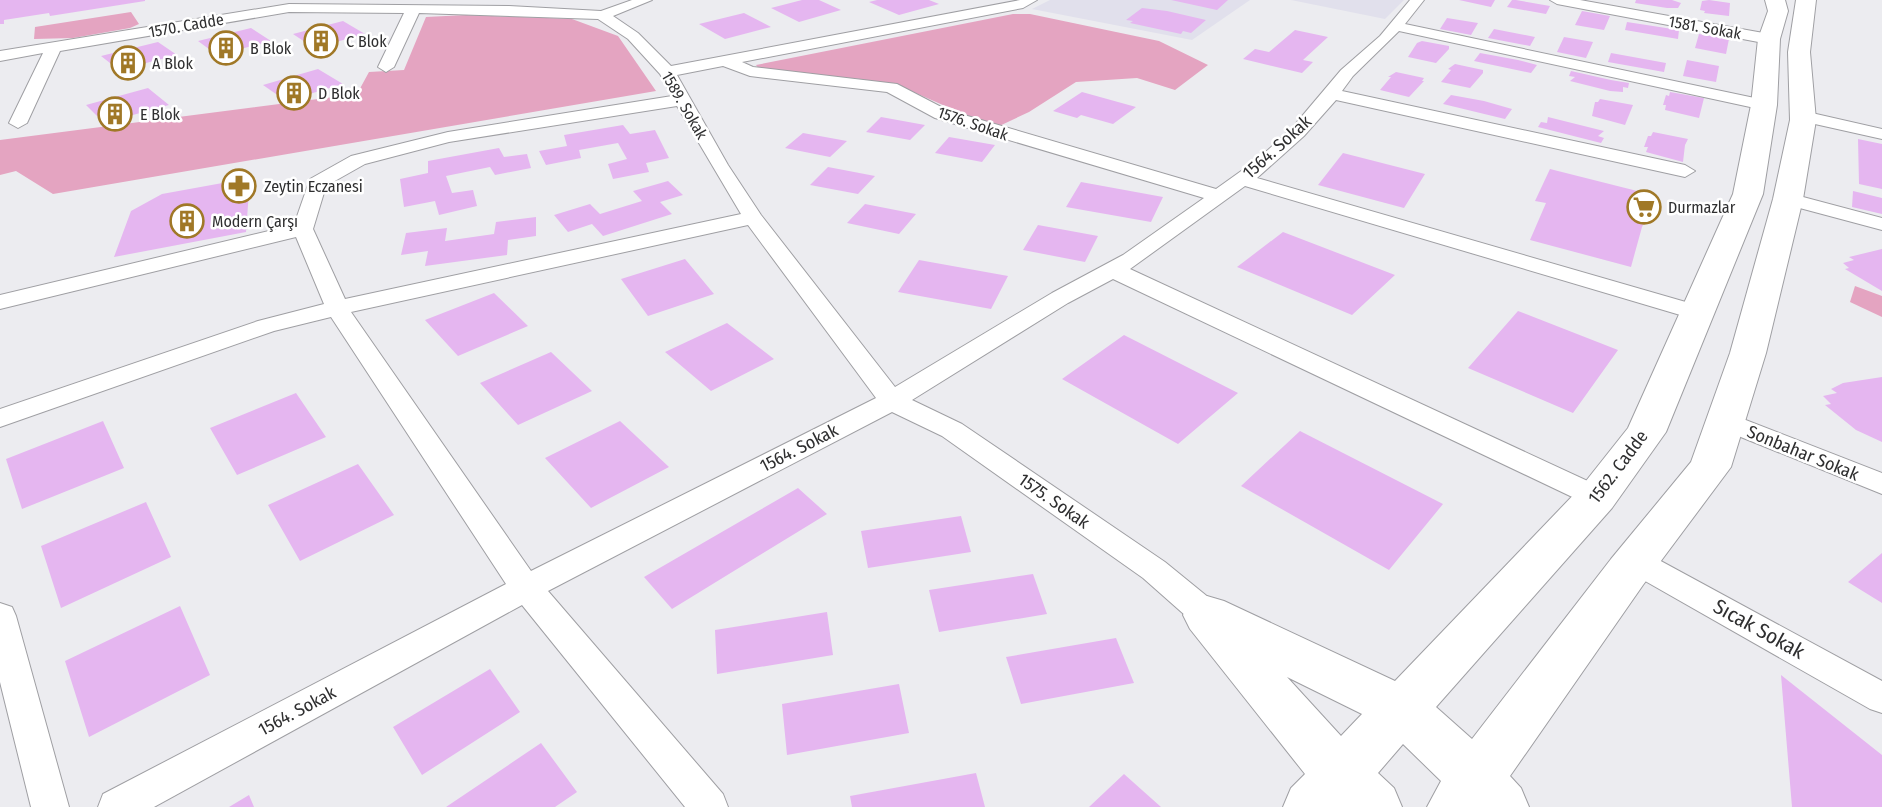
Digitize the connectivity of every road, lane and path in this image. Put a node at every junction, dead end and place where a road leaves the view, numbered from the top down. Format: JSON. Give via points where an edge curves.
{"nodes":[{"id":1,"x":645,"y":0,"type":"edge"},
{"id":2,"x":969,"y":0,"type":"edge"},
{"id":3,"x":1030,"y":0,"type":"edge"},
{"id":4,"x":1417,"y":0,"type":"edge"},
{"id":5,"x":1557,"y":0,"type":"edge"},
{"id":6,"x":1775,"y":0,"type":"edge"},
{"id":7,"x":1806,"y":0,"type":"edge"},
{"id":8,"x":289,"y":4,"type":"edge"},
{"id":9,"x":414,"y":8,"type":"junction"},
{"id":10,"x":993,"y":10,"type":"junction"},
{"id":11,"x":602,"y":15,"type":"junction"},
{"id":12,"x":1395,"y":26,"type":"junction"},
{"id":13,"x":1769,"y":39,"type":"junction"},
{"id":14,"x":54,"y":47,"type":"junction"},
{"id":15,"x":0,"y":56,"type":"edge"},
{"id":16,"x":727,"y":62,"type":"junction"},
{"id":17,"x":386,"y":67,"type":"dead end"},
{"id":18,"x":667,"y":72,"type":"junction"},
{"id":19,"x":1332,"y":94,"type":"junction"},
{"id":20,"x":681,"y":100,"type":"junction"},
{"id":21,"x":1764,"y":105,"type":"junction"},
{"id":22,"x":1803,"y":116,"type":"junction"},
{"id":23,"x":18,"y":123,"type":"dead end"},
{"id":24,"x":1882,"y":134,"type":"edge"},
{"id":25,"x":1685,"y":171,"type":"dead end"},
{"id":26,"x":1241,"y":179,"type":"junction"},
{"id":27,"x":1218,"y":196,"type":"junction"},
{"id":28,"x":1788,"y":199,"type":"junction"},
{"id":29,"x":753,"y":218,"type":"junction"},
{"id":30,"x":1882,"y":224,"type":"edge"},
{"id":31,"x":303,"y":229,"type":"junction"},
{"id":32,"x":1113,"y":270,"type":"junction"},
{"id":33,"x":0,"y":302,"type":"edge"},
{"id":34,"x":337,"y":308,"type":"junction"},
{"id":35,"x":1695,"y":312,"type":"junction"},
{"id":36,"x":892,"y":401,"type":"junction"},
{"id":37,"x":0,"y":418,"type":"edge"},
{"id":38,"x":1725,"y":421,"type":"junction"},
{"id":39,"x":1882,"y":484,"type":"edge"},
{"id":40,"x":1597,"y":497,"type":"junction"},
{"id":41,"x":1635,"y":561,"type":"junction"},
{"id":42,"x":526,"y":588,"type":"junction"},
{"id":43,"x":1207,"y":615,"type":"junction"},
{"id":44,"x":0,"y":616,"type":"edge"},
{"id":45,"x":1882,"y":698,"type":"edge"},
{"id":46,"x":1401,"y":708,"type":"junction"},
{"id":47,"x":1342,"y":796,"type":"edge"},
{"id":48,"x":1478,"y":798,"type":"edge"},
{"id":49,"x":50,"y":807,"type":"edge"},
{"id":50,"x":117,"y":807,"type":"edge"},
{"id":51,"x":709,"y":807,"type":"edge"}],
"edges":[{"from":1,"to":11,"type":"street"},
{"from":2,"to":10,"type":"street"},
{"from":3,"to":10,"type":"street"},
{"from":4,"to":12,"type":"street","name":"1564. Sokak"},
{"from":5,"to":13,"type":"street","name":"1581. Sokak"},
{"from":6,"to":13,"type":"main road","name":"1562. Cadde","via":[[1778,11]]},
{"from":7,"to":22,"type":"main road","via":[[1799,52]]},
{"from":8,"to":9,"type":"street"},
{"from":8,"to":14,"type":"street","name":"1570. Cadde"},
{"from":9,"to":11,"type":"street"},
{"from":9,"to":17,"type":"street"},
{"from":10,"to":16,"type":"street"},
{"from":11,"to":18,"type":"street","name":"1589. Sokak","via":[[632,36]]},
{"from":12,"to":19,"type":"street","name":"1564. Sokak"},
{"from":12,"to":21,"type":"street"},
{"from":13,"to":21,"type":"main road","name":"1562. Cadde"},
{"from":14,"to":15,"type":"street","name":"1570. Cadde"},
{"from":14,"to":23,"type":"street"},
{"from":16,"to":18,"type":"street"},
{"from":16,"to":27,"type":"street","name":"1576. Sokak","via":[[750,71],[891,88],[941,114]]},
{"from":18,"to":20,"type":"street","name":"1589. Sokak"},
{"from":19,"to":25,"type":"street"},
{"from":19,"to":26,"type":"street","name":"1564. Sokak","via":[[1273,155]]},
{"from":20,"to":29,"type":"street","name":"1589. Sokak"},
{"from":20,"to":31,"type":"street","via":[[448,137],[358,160],[317,183]]},
{"from":21,"to":35,"type":"main road","name":"1562. Cadde","via":[[1748,194]]},
{"from":22,"to":24,"type":"street"},
{"from":22,"to":28,"type":"main road"},
{"from":26,"to":27,"type":"street","name":"1564. Sokak"},
{"from":26,"to":35,"type":"street"},
{"from":27,"to":32,"type":"street","name":"1564. Sokak"},
{"from":28,"to":30,"type":"street"},
{"from":28,"to":38,"type":"main road","via":[[1748,353]]},
{"from":29,"to":34,"type":"street"},
{"from":29,"to":36,"type":"street","name":"1589. Sokak"},
{"from":31,"to":33,"type":"street"},
{"from":31,"to":34,"type":"street"},
{"from":32,"to":36,"type":"street","name":"1564. Sokak"},
{"from":32,"to":40,"type":"street"},
{"from":34,"to":37,"type":"street","via":[[266,326]]},
{"from":34,"to":42,"type":"street"},
{"from":35,"to":40,"type":"main road","name":"1562. Cadde","via":[[1646,432]]},
{"from":36,"to":42,"type":"street","name":"1564. Sokak"},
{"from":36,"to":43,"type":"street","name":"1575. Sokak","via":[[953,430],[1154,570]]},
{"from":38,"to":39,"type":"street","name":"Sonbahar Sokak"},
{"from":38,"to":41,"type":"main road","via":[[1710,467]]},
{"from":40,"to":46,"type":"main road","name":"1562. Cadde"},
{"from":41,"to":45,"type":"street","name":"Sıcak Sokak"},
{"from":41,"to":48,"type":"main road"},
{"from":42,"to":50,"type":"street","name":"1564. Sokak"},
{"from":42,"to":51,"type":"street"},
{"from":43,"to":46,"type":"main road"},
{"from":43,"to":47,"type":"main road"},
{"from":44,"to":49,"type":"street"},
{"from":46,"to":47,"type":"main road","name":"1562. Cadde"},
{"from":46,"to":48,"type":"main road"}]}
